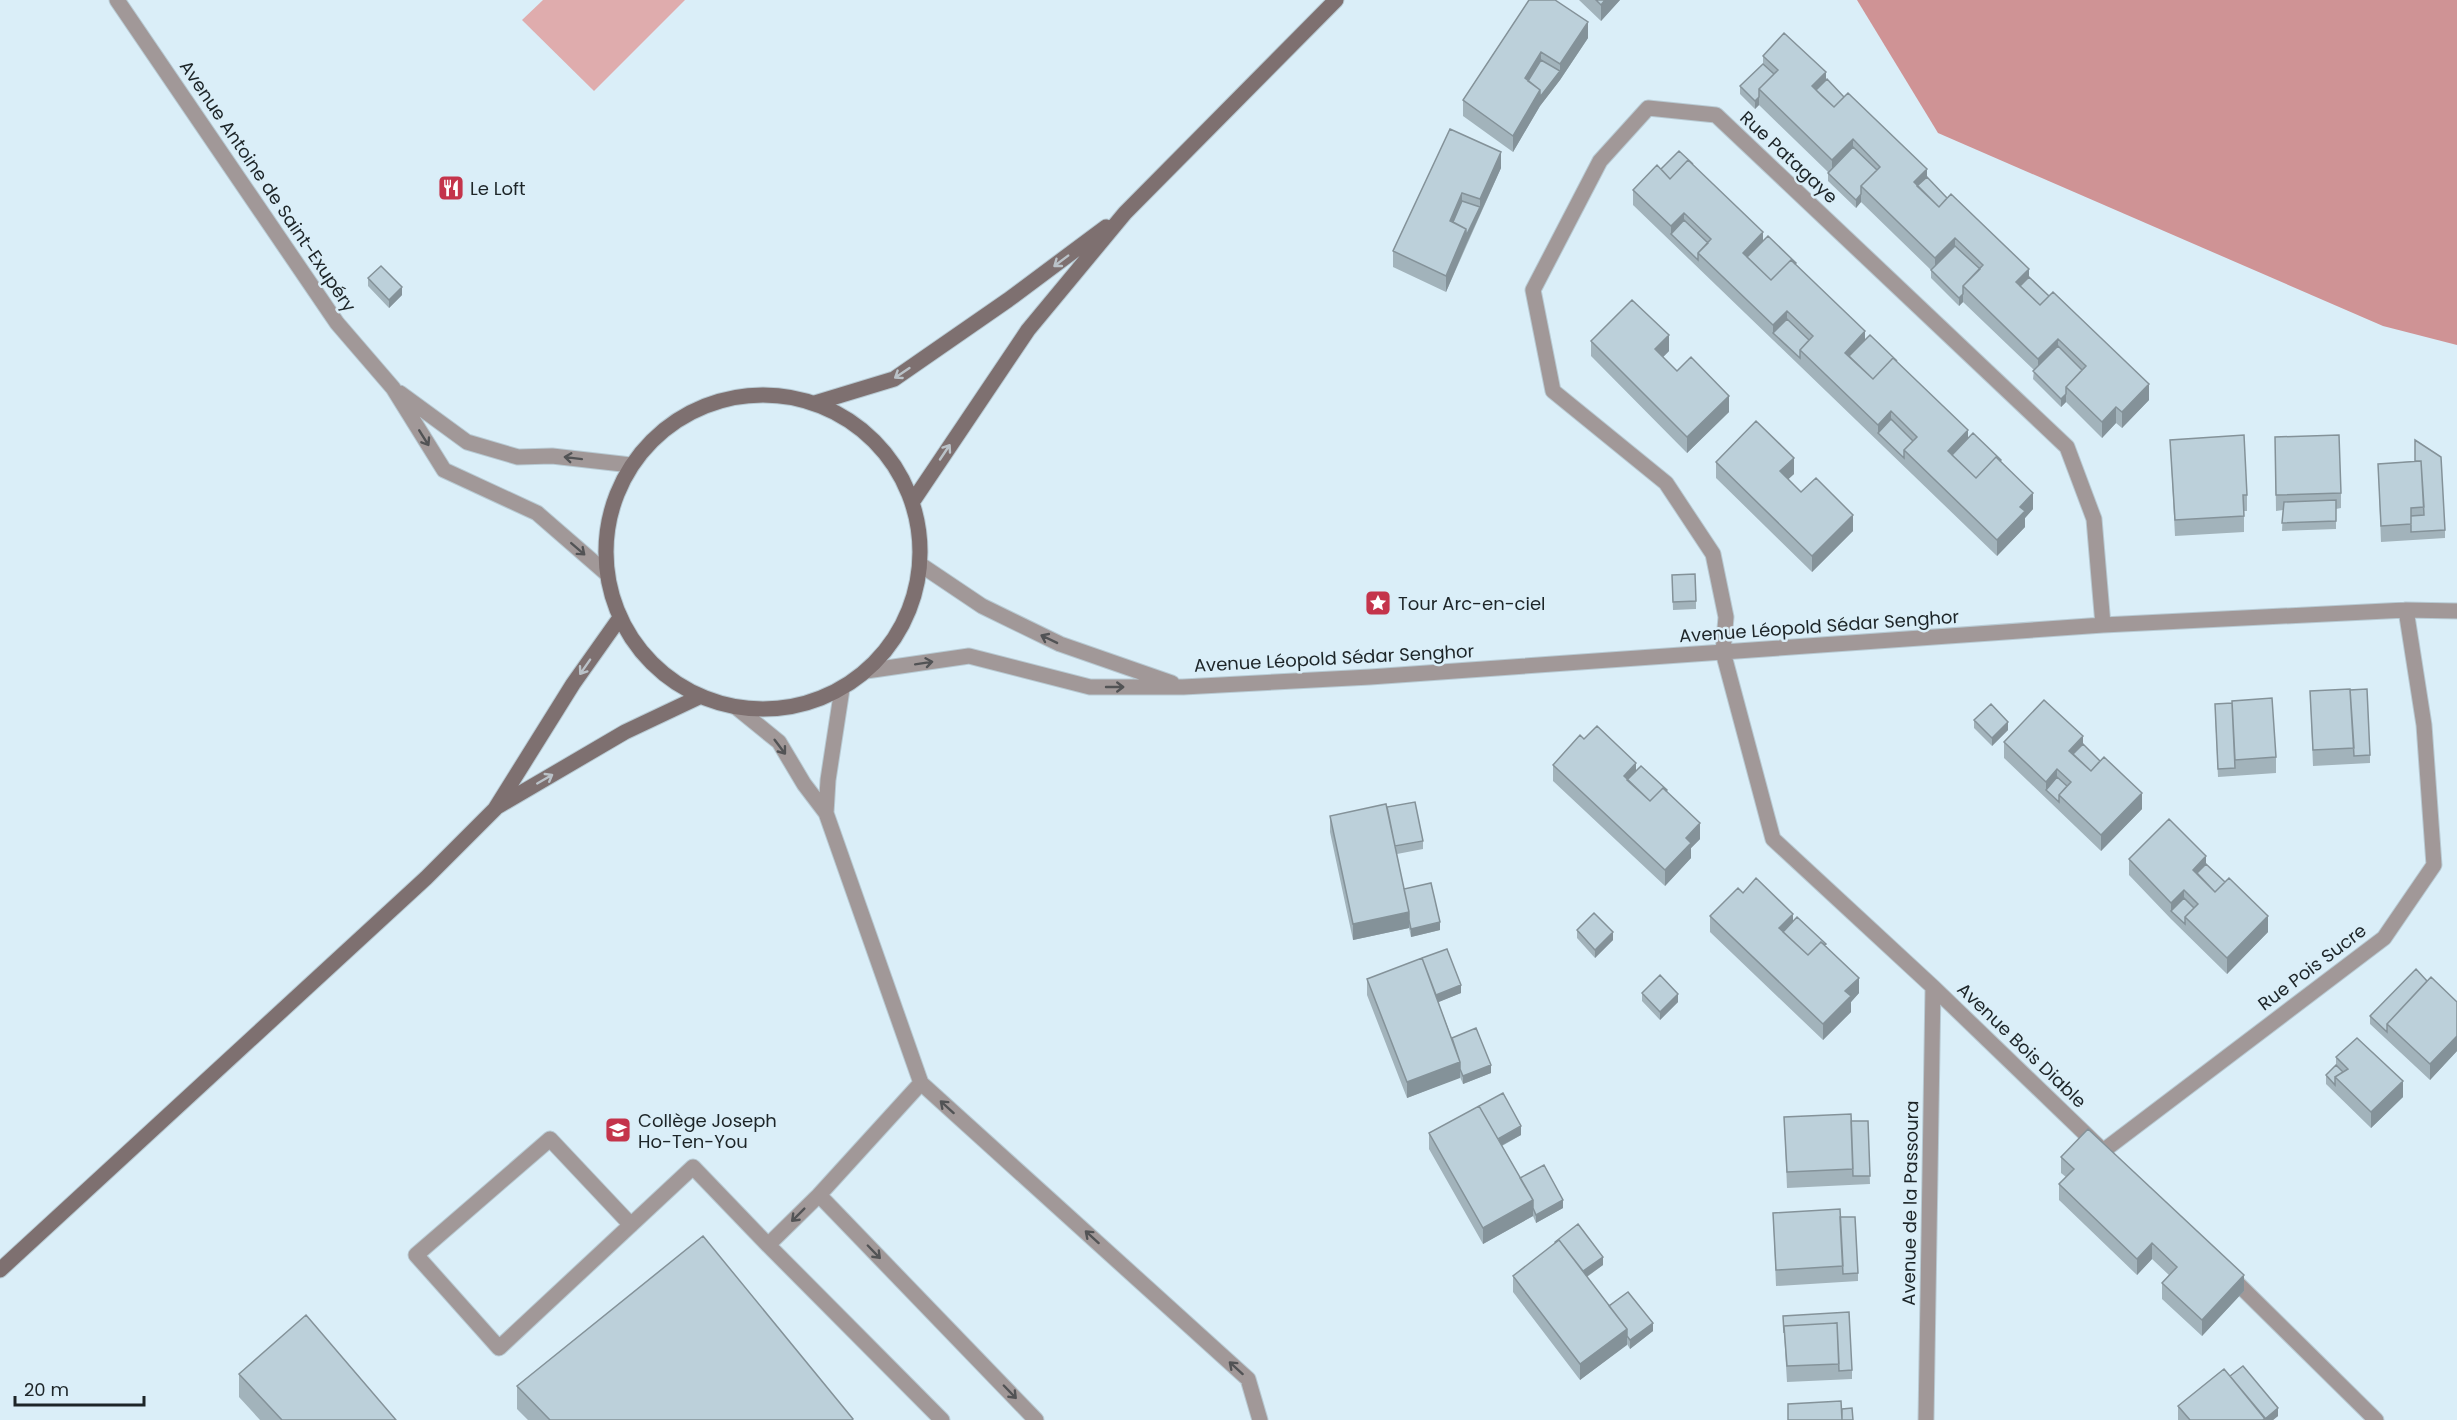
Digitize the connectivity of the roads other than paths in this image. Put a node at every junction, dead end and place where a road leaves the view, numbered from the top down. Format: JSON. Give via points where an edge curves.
{"nodes":[{"id":1,"x":117,"y":0,"type":"edge"},
{"id":2,"x":1336,"y":0,"type":"edge"},
{"id":3,"x":1125,"y":213,"type":"junction"},
{"id":4,"x":393,"y":388,"type":"junction"},
{"id":5,"x":815,"y":403,"type":"junction"},
{"id":6,"x":631,"y":465,"type":"junction"},
{"id":7,"x":913,"y":501,"type":"junction"},
{"id":8,"x":921,"y":565,"type":"junction"},
{"id":9,"x":606,"y":573,"type":"junction"},
{"id":10,"x":2406,"y":610,"type":"junction"},
{"id":11,"x":2457,"y":611,"type":"edge"},
{"id":12,"x":619,"y":619,"type":"junction"},
{"id":13,"x":2103,"y":625,"type":"junction"},
{"id":14,"x":1724,"y":652,"type":"junction"},
{"id":15,"x":866,"y":671,"type":"junction"},
{"id":16,"x":1184,"y":687,"type":"junction"},
{"id":17,"x":842,"y":688,"type":"junction"},
{"id":18,"x":699,"y":697,"type":"junction"},
{"id":19,"x":737,"y":708,"type":"junction"},
{"id":20,"x":495,"y":809,"type":"junction"},
{"id":21,"x":826,"y":813,"type":"junction"},
{"id":22,"x":1933,"y":987,"type":"junction"},
{"id":23,"x":921,"y":1083,"type":"junction"},
{"id":24,"x":2107,"y":1155,"type":"joint"},
{"id":25,"x":819,"y":1195,"type":"junction"},
{"id":26,"x":631,"y":1225,"type":"junction"},
{"id":27,"x":768,"y":1245,"type":"junction"},
{"id":28,"x":2222,"y":1268,"type":"edge"},
{"id":29,"x":0,"y":1270,"type":"edge"},
{"id":30,"x":942,"y":1420,"type":"edge"},
{"id":31,"x":1036,"y":1420,"type":"edge"},
{"id":32,"x":1260,"y":1420,"type":"edge"},
{"id":33,"x":1926,"y":1420,"type":"edge"},
{"id":34,"x":2376,"y":1420,"type":"edge"}],
"edges":[{"from":1,"to":4,"type":"street","name":"Avenue Antoine de Saint-Exupéry","via":[[337,323]]},
{"from":2,"to":3,"type":"main road"},
{"from":3,"to":5,"type":"main road","one_way":true,"via":[[894,379]]},
{"from":7,"to":3,"type":"main road","one_way":true,"via":[[1028,330]]},
{"from":6,"to":4,"type":"street","one_way":true,"via":[[552,456],[518,457],[467,442]]},
{"from":4,"to":9,"type":"street","one_way":true,"via":[[444,470],[537,513]]},
{"from":5,"to":6,"type":"main road","via":[[764,394],[713,403],[667,427]]},
{"from":5,"to":7,"type":"main road","via":[[857,425],[891,458]]},
{"from":6,"to":9,"type":"main road","via":[[608,516]]},
{"from":7,"to":8,"type":"main road","via":[[921,532]]},
{"from":8,"to":15,"type":"main road","via":[[904,624]]},
{"from":16,"to":8,"type":"street","name":"Avenue Léopold Sédar Senghor","one_way":true,"via":[[1060,644],[982,606]]},
{"from":9,"to":12,"type":"main road"},
{"from":10,"to":11,"type":"street","name":"Avenue Léopold Sédar Senghor"},
{"from":10,"to":13,"type":"street","name":"Avenue Léopold Sédar Senghor"},
{"from":10,"to":24,"type":"street","name":"Rue Pois Sucre","via":[[2424,725],[2434,865],[2384,938]]},
{"from":12,"to":18,"type":"main road","via":[[652,666]]},
{"from":12,"to":20,"type":"main road","one_way":true},
{"from":13,"to":14,"type":"street","name":"Avenue Léopold Sédar Senghor"},
{"from":13,"to":14,"type":"street","name":"Rue Patagaye","via":[[2094,519],[2067,447],[1716,115],[1648,108],[1600,161],[1533,290],[1553,391],[1666,483],[1713,554],[1726,617]]},
{"from":14,"to":16,"type":"street","name":"Avenue Léopold Sédar Senghor"},
{"from":14,"to":22,"type":"street","name":"Avenue Bois Diable","via":[[1773,839]]},
{"from":15,"to":16,"type":"street","name":"Avenue Léopold Sédar Senghor","one_way":true,"via":[[969,656],[1090,687]]},
{"from":15,"to":17,"type":"main road"},
{"from":17,"to":19,"type":"main road","via":[[791,707]]},
{"from":17,"to":21,"type":"street"},
{"from":18,"to":19,"type":"main road"},
{"from":20,"to":18,"type":"main road","one_way":true,"via":[[625,732]]},
{"from":19,"to":21,"type":"street","one_way":true,"via":[[778,742]]},
{"from":20,"to":29,"type":"main road","via":[[426,878]]},
{"from":21,"to":23,"type":"street"},
{"from":22,"to":24,"type":"street","name":"Avenue Bois Diable"},
{"from":22,"to":33,"type":"street","name":"Avenue de la Passoura"},
{"from":23,"to":25,"type":"street"},
{"from":32,"to":23,"type":"street","one_way":true,"via":[[1248,1378]]},
{"from":25,"to":27,"type":"street","one_way":true},
{"from":25,"to":31,"type":"street","one_way":true},
{"from":26,"to":26,"type":"street","via":[[499,1348],[416,1255],[550,1139]]},
{"from":26,"to":27,"type":"street","via":[[693,1167]]},
{"from":27,"to":30,"type":"street"},
{"from":28,"to":34,"type":"street"}]}
